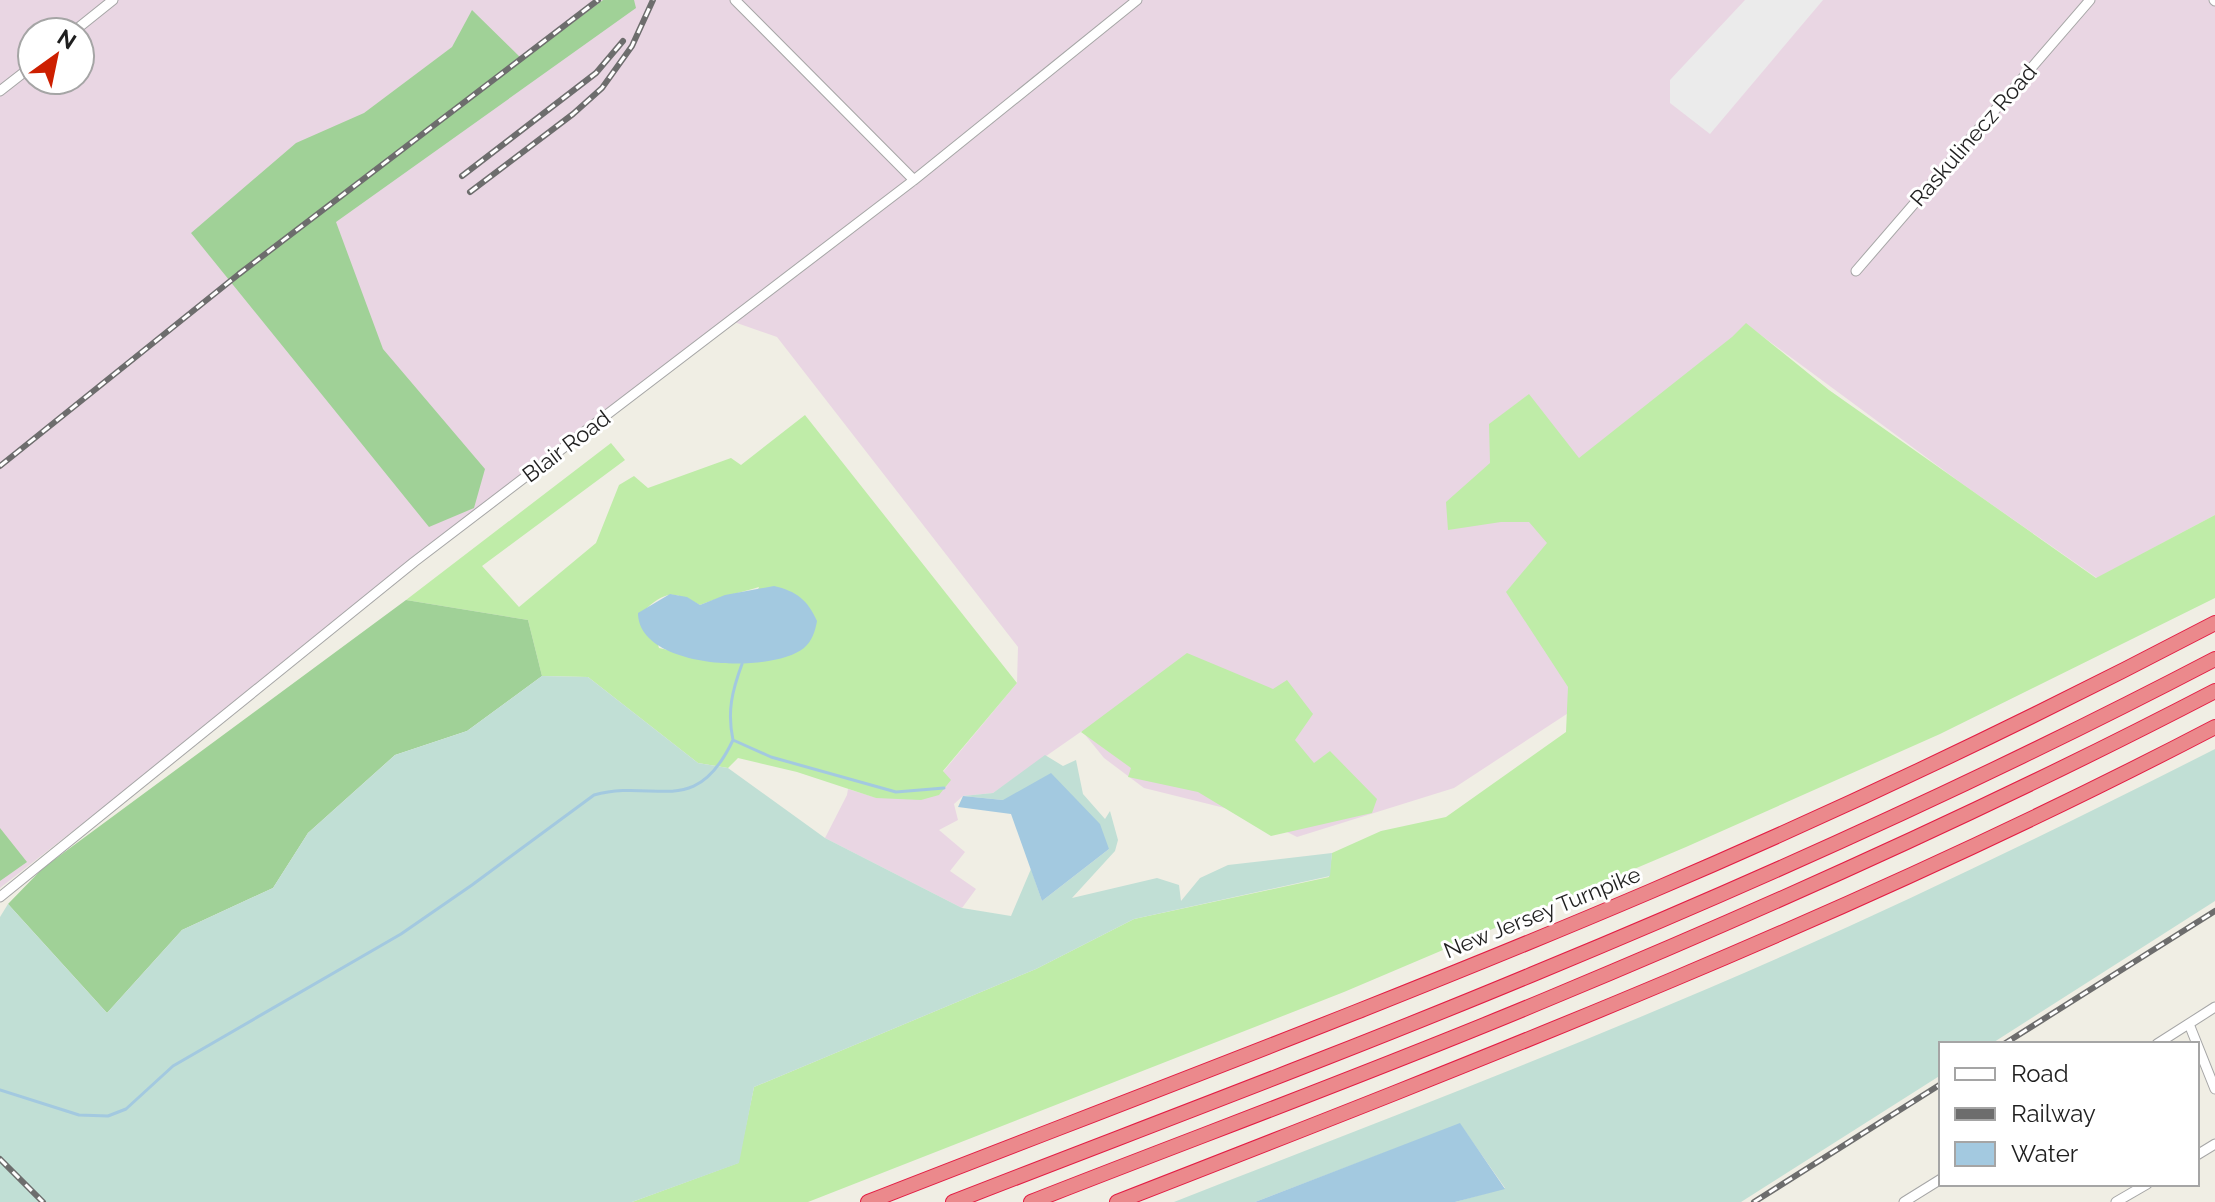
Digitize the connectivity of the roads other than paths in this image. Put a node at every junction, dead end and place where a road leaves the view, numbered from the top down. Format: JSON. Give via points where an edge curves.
{"nodes":[{"id":1,"x":113,"y":0,"type":"edge"},
{"id":2,"x":735,"y":0,"type":"edge"},
{"id":3,"x":1137,"y":0,"type":"edge"},
{"id":4,"x":2090,"y":0,"type":"edge"},
{"id":5,"x":93,"y":16,"type":"edge"},
{"id":6,"x":16,"y":78,"type":"edge"},
{"id":7,"x":0,"y":91,"type":"edge"},
{"id":8,"x":914,"y":180,"type":"junction"},
{"id":9,"x":1856,"y":271,"type":"dead end"},
{"id":10,"x":2215,"y":623,"type":"edge"},
{"id":11,"x":2215,"y":659,"type":"edge"},
{"id":12,"x":2215,"y":691,"type":"edge"},
{"id":13,"x":2215,"y":727,"type":"edge"},
{"id":14,"x":0,"y":897,"type":"edge"},
{"id":15,"x":2215,"y":1007,"type":"edge"},
{"id":16,"x":2189,"y":1024,"type":"junction"},
{"id":17,"x":2160,"y":1042,"type":"edge"},
{"id":18,"x":2196,"y":1042,"type":"edge"},
{"id":19,"x":2199,"y":1049,"type":"edge"},
{"id":20,"x":2215,"y":1089,"type":"edge"},
{"id":21,"x":1939,"y":1180,"type":"edge"},
{"id":22,"x":2144,"y":1186,"type":"edge"},
{"id":23,"x":2123,"y":1200,"type":"edge"},
{"id":24,"x":868,"y":1202,"type":"edge"},
{"id":25,"x":953,"y":1202,"type":"edge"},
{"id":26,"x":1031,"y":1202,"type":"edge"},
{"id":27,"x":1117,"y":1202,"type":"edge"},
{"id":28,"x":1904,"y":1202,"type":"edge"}],
"edges":[{"from":1,"to":5,"type":"street"},
{"from":2,"to":8,"type":"street"},
{"from":3,"to":8,"type":"street","name":"Blair Road"},
{"from":4,"to":9,"type":"street","name":"Raskulinecz Road"},
{"from":6,"to":7,"type":"street"},
{"from":8,"to":14,"type":"street","name":"Blair Road","via":[[414,562]]},
{"from":10,"to":24,"type":"highway","name":"New Jersey Turnpike","via":[[1936,763],[1650,892]]},
{"from":11,"to":25,"type":"highway","via":[[1948,791],[1662,920]]},
{"from":12,"to":26,"type":"highway","via":[[1960,818],[1673,946]]},
{"from":13,"to":27,"type":"highway","via":[[1972,846],[1686,976]]},
{"from":15,"to":16,"type":"street"},
{"from":16,"to":17,"type":"street"},
{"from":16,"to":18,"type":"street"},
{"from":19,"to":20,"type":"street"},
{"from":21,"to":28,"type":"street"},
{"from":22,"to":23,"type":"street"}]}
